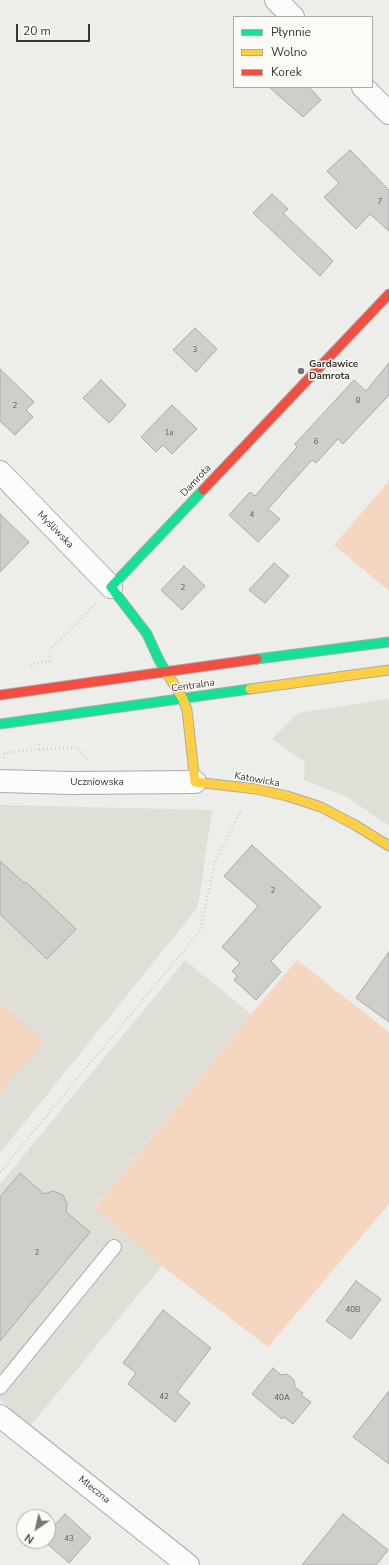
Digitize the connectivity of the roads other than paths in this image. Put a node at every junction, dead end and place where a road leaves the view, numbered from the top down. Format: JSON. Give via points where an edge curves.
{"nodes":[{"id":1,"x":276,"y":0,"type":"edge"},
{"id":2,"x":292,"y":16,"type":"edge"},
{"id":3,"x":364,"y":88,"type":"edge"},
{"id":4,"x":389,"y":113,"type":"edge"},
{"id":5,"x":389,"y":294,"type":"edge"},
{"id":6,"x":0,"y":472,"type":"edge"},
{"id":7,"x":111,"y":587,"type":"junction"},
{"id":8,"x":389,"y":642,"type":"edge"},
{"id":9,"x":389,"y":670,"type":"edge"},
{"id":10,"x":167,"y":672,"type":"junction"},
{"id":11,"x":0,"y":695,"type":"edge"},
{"id":12,"x":183,"y":699,"type":"junction"},
{"id":13,"x":0,"y":724,"type":"edge"},
{"id":14,"x":0,"y":781,"type":"edge"},
{"id":15,"x":195,"y":782,"type":"junction"},
{"id":16,"x":389,"y":846,"type":"edge"},
{"id":17,"x":114,"y":1247,"type":"dead end"},
{"id":18,"x":0,"y":1387,"type":"edge"},
{"id":19,"x":0,"y":1416,"type":"edge"},
{"id":20,"x":188,"y":1565,"type":"edge"}],
"edges":[{"from":1,"to":2,"type":"street"},
{"from":3,"to":4,"type":"street"},
{"from":5,"to":7,"type":"street","name":"Damrota"},
{"from":6,"to":7,"type":"street","name":"Myśliwska"},
{"from":7,"to":10,"type":"street","via":[[146,634]]},
{"from":8,"to":10,"type":"street","name":"Centralna"},
{"from":9,"to":12,"type":"street","name":"Centralna"},
{"from":10,"to":11,"type":"street","name":"Centralna"},
{"from":10,"to":12,"type":"street"},
{"from":12,"to":13,"type":"street","name":"Centralna"},
{"from":12,"to":15,"type":"street","via":[[187,710]]},
{"from":14,"to":15,"type":"street","name":"Uczniowska"},
{"from":15,"to":16,"type":"street","name":"Katowicka","via":[[256,789],[321,807]]},
{"from":17,"to":18,"type":"lane"},
{"from":19,"to":20,"type":"street","name":"Mleczna"}]}
